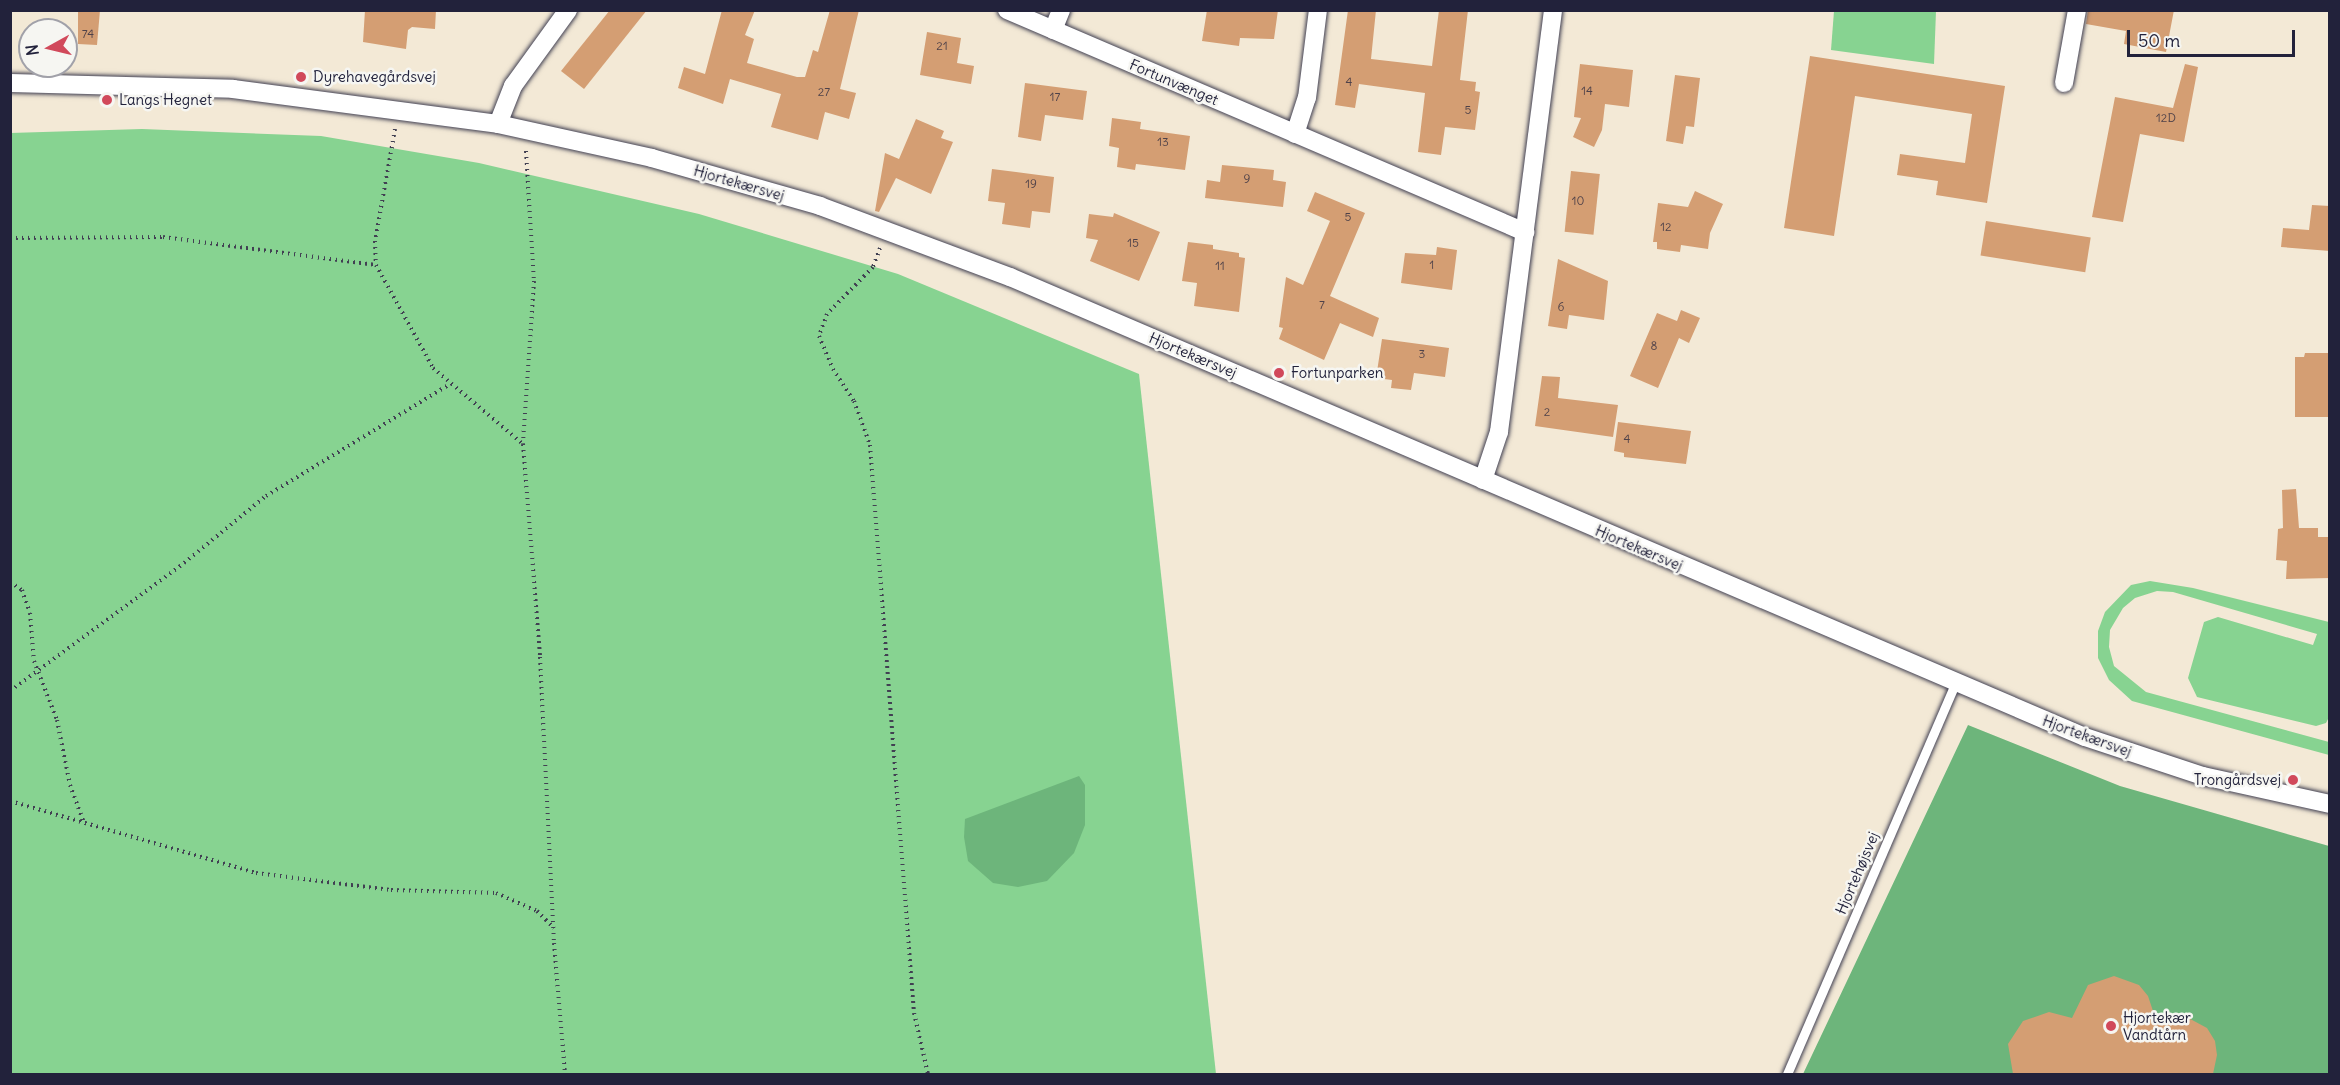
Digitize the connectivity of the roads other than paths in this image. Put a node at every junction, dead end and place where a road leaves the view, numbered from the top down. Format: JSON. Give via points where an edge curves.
{"nodes":[{"id":1,"x":568,"y":10,"type":"edge"},
{"id":2,"x":1006,"y":10,"type":"edge"},
{"id":3,"x":1060,"y":10,"type":"edge"},
{"id":4,"x":1318,"y":10,"type":"edge"},
{"id":5,"x":1553,"y":10,"type":"edge"},
{"id":6,"x":2077,"y":10,"type":"edge"},
{"id":7,"x":1053,"y":30,"type":"junction"},
{"id":8,"x":10,"y":83,"type":"edge"},
{"id":9,"x":2064,"y":83,"type":"dead end"},
{"id":10,"x":498,"y":124,"type":"junction"},
{"id":11,"x":1295,"y":134,"type":"junction"},
{"id":12,"x":1525,"y":232,"type":"junction"},
{"id":13,"x":1483,"y":480,"type":"junction"},
{"id":14,"x":1954,"y":683,"type":"junction"},
{"id":15,"x":2330,"y":804,"type":"edge"},
{"id":16,"x":1787,"y":1074,"type":"edge"}],
"edges":[{"from":1,"to":10,"type":"street","via":[[513,86]]},
{"from":2,"to":7,"type":"street","name":"Fortunvænget"},
{"from":3,"to":7,"type":"street"},
{"from":4,"to":11,"type":"street","via":[[1307,98]]},
{"from":5,"to":12,"type":"street"},
{"from":6,"to":9,"type":"street"},
{"from":7,"to":11,"type":"street","name":"Fortunvænget"},
{"from":8,"to":10,"type":"street","name":"Hjortekærsvej","via":[[233,89]]},
{"from":10,"to":13,"type":"street","name":"Hjortekærsvej","via":[[652,158],[820,206],[1010,277]]},
{"from":11,"to":12,"type":"street","name":"Fortunvænget"},
{"from":12,"to":13,"type":"street","via":[[1499,432]]},
{"from":13,"to":14,"type":"street","name":"Hjortekærsvej"},
{"from":14,"to":15,"type":"street","name":"Hjortekærsvej","via":[[2085,737],[2203,776]]},
{"from":14,"to":16,"type":"lane","name":"Hjortehøjsvej"}]}
